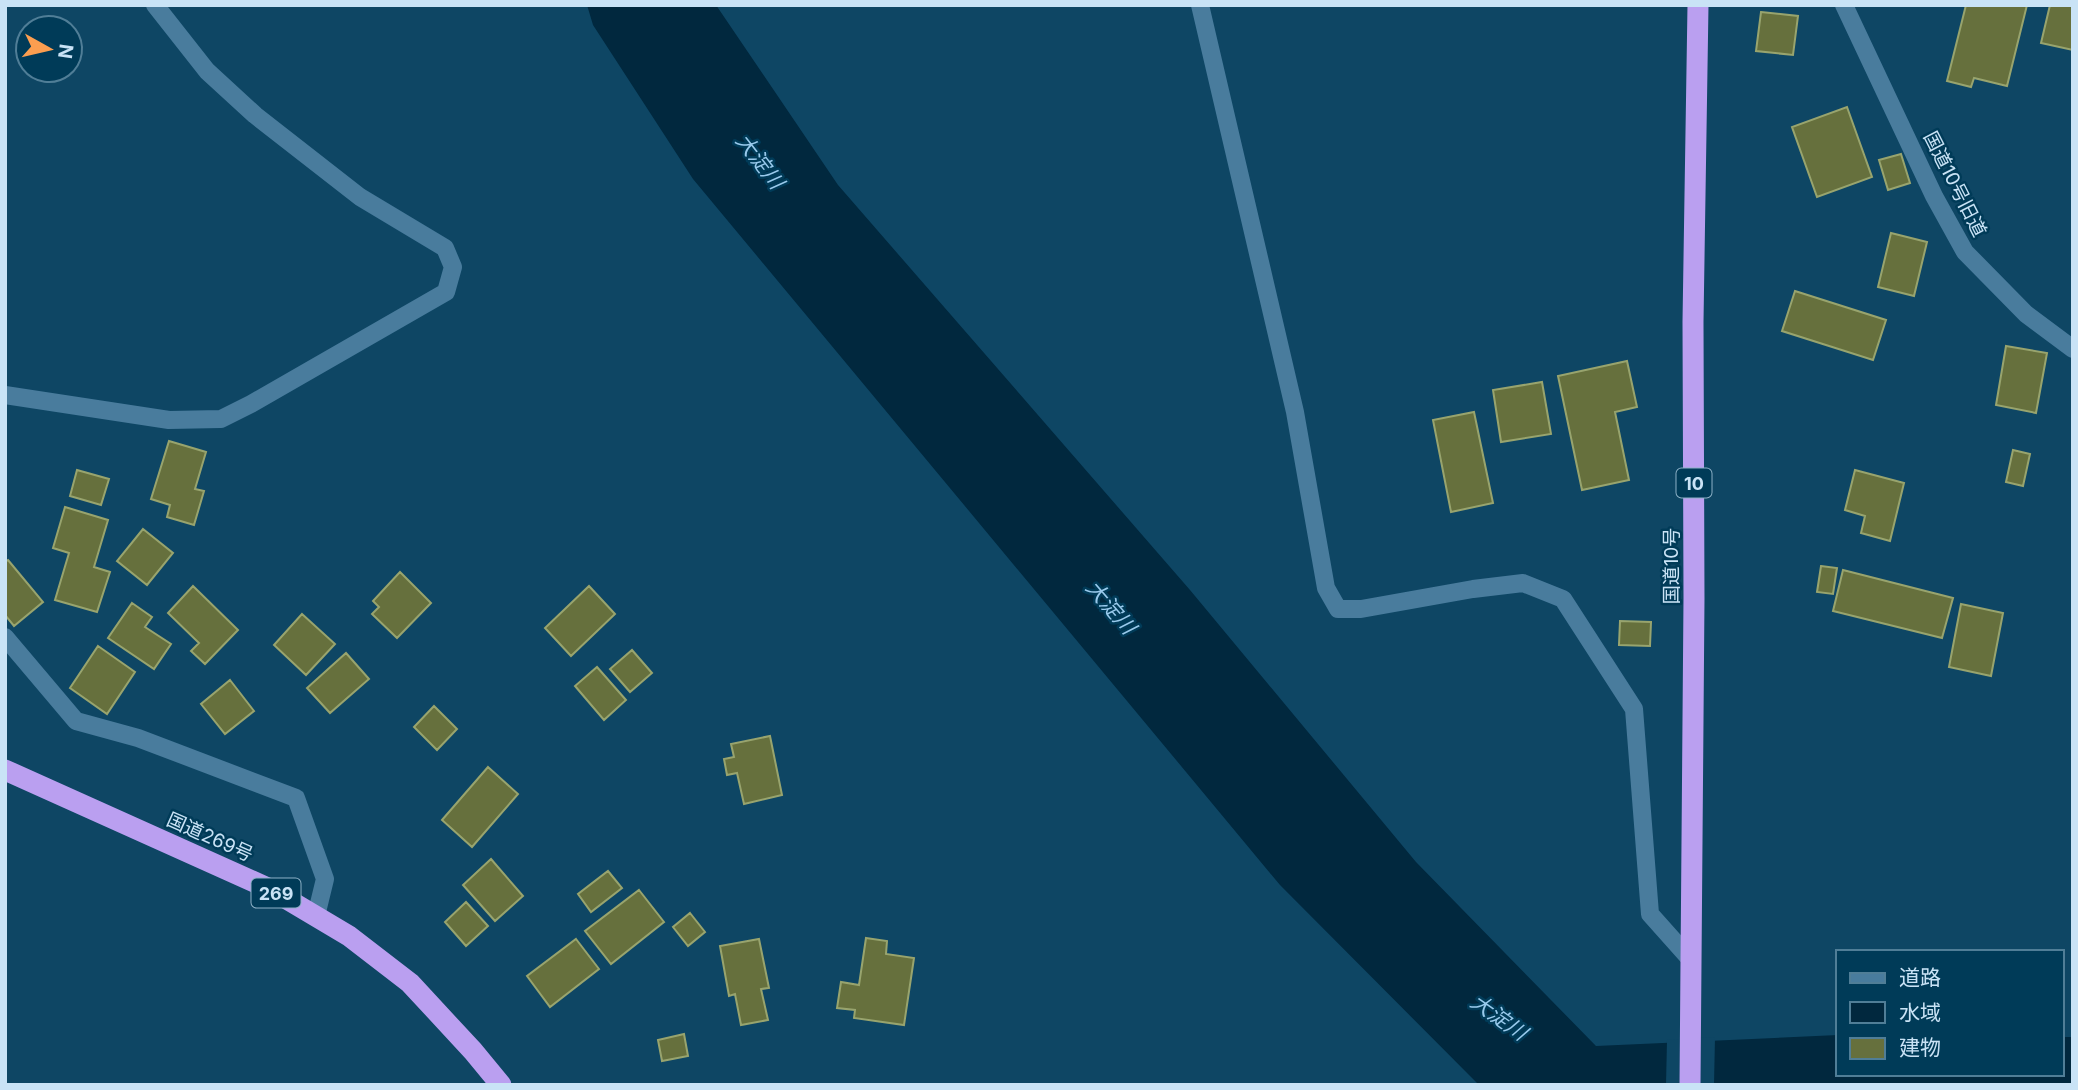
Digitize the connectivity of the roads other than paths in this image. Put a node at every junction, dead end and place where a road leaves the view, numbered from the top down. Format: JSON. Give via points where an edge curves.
{"nodes":[{"id":1,"x":155,"y":5,"type":"edge"},
{"id":2,"x":1200,"y":5,"type":"edge"},
{"id":3,"x":1698,"y":5,"type":"edge"},
{"id":4,"x":1844,"y":5,"type":"edge"},
{"id":5,"x":2073,"y":349,"type":"edge"},
{"id":6,"x":5,"y":395,"type":"edge"},
{"id":7,"x":5,"y":637,"type":"edge"},
{"id":8,"x":5,"y":770,"type":"edge"},
{"id":9,"x":316,"y":916,"type":"junction"},
{"id":10,"x":1691,"y":960,"type":"junction"},
{"id":11,"x":501,"y":1085,"type":"edge"},
{"id":12,"x":1690,"y":1085,"type":"edge"}],
"edges":[{"from":1,"to":6,"type":"street","via":[[207,71],[255,115],[360,197],[445,248],[453,267],[446,292],[221,419],[169,420]]},
{"from":2,"to":10,"type":"street","via":[[1295,412],[1326,588],[1338,608],[1350,609],[1523,583],[1563,599],[1634,709],[1650,914]]},
{"from":3,"to":10,"type":"highway","name":"国道10号","number":"10"},
{"from":4,"to":5,"type":"street","name":"国道10号旧道","via":[[1965,252],[2026,314]]},
{"from":7,"to":9,"type":"street","via":[[76,721],[138,738],[296,798],[325,879]]},
{"from":8,"to":9,"type":"highway","name":"国道269号","number":"269","via":[[270,889]]},
{"from":9,"to":11,"type":"highway","name":"国道269号","number":"269","via":[[410,983]]},
{"from":10,"to":12,"type":"highway","name":"国道10号","number":"10"}]}
